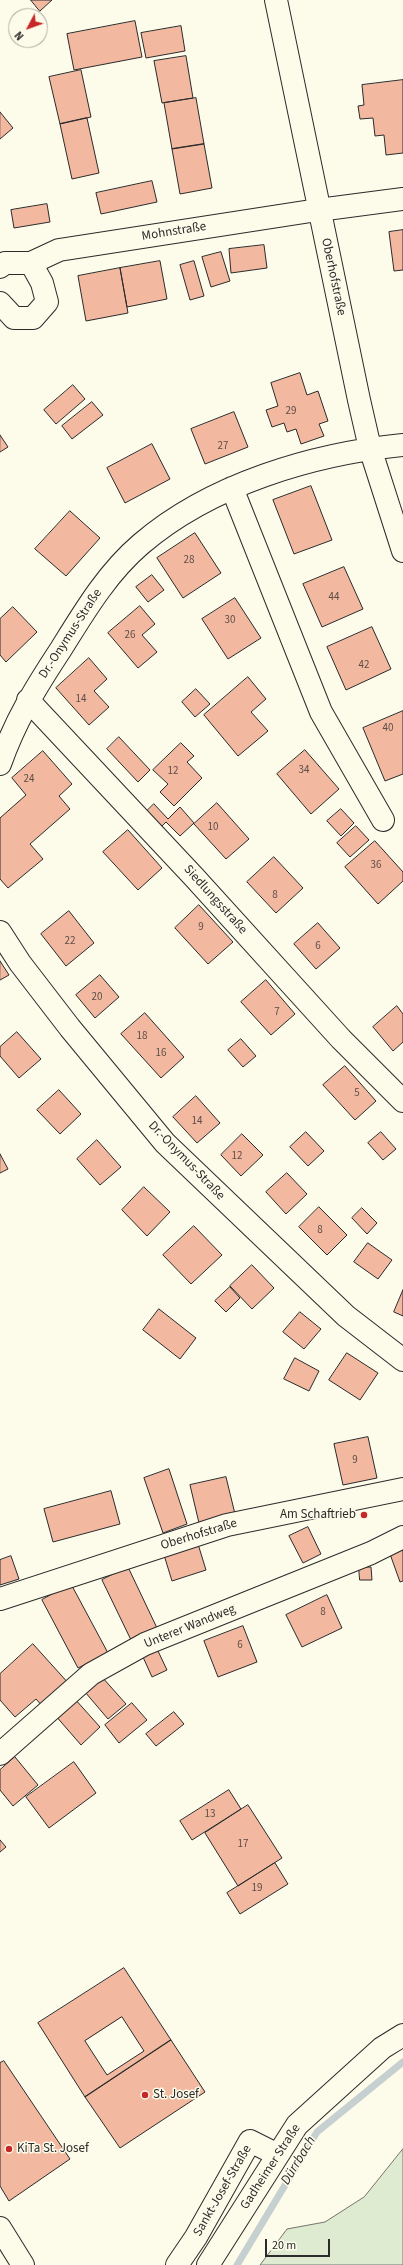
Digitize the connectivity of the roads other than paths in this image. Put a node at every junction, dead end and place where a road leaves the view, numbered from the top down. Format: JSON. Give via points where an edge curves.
{"nodes":[{"id":1,"x":276,"y":0,"type":"edge"},
{"id":2,"x":403,"y":199,"type":"edge"},
{"id":3,"x":320,"y":210,"type":"junction"},
{"id":4,"x":31,"y":262,"type":"junction"},
{"id":5,"x":0,"y":267,"type":"edge"},
{"id":6,"x":0,"y":303,"type":"edge"},
{"id":7,"x":403,"y":445,"type":"edge"},
{"id":8,"x":370,"y":448,"type":"junction"},
{"id":9,"x":232,"y":488,"type":"junction"},
{"id":10,"x":403,"y":551,"type":"edge"},
{"id":11,"x":28,"y":700,"type":"junction"},
{"id":12,"x":5,"y":729,"type":"edge"},
{"id":13,"x":0,"y":764,"type":"edge"},
{"id":14,"x":383,"y":820,"type":"dead end"},
{"id":15,"x":0,"y":932,"type":"edge"},
{"id":16,"x":403,"y":1101,"type":"edge"},
{"id":17,"x":403,"y":1360,"type":"edge"},
{"id":18,"x":403,"y":1489,"type":"edge"},
{"id":19,"x":403,"y":1536,"type":"edge"},
{"id":20,"x":0,"y":1600,"type":"edge"},
{"id":21,"x":0,"y":1754,"type":"edge"},
{"id":22,"x":403,"y":2035,"type":"edge"},
{"id":23,"x":278,"y":2155,"type":"junction"},
{"id":24,"x":0,"y":2228,"type":"edge"},
{"id":25,"x":23,"y":2265,"type":"edge"},
{"id":26,"x":177,"y":2265,"type":"edge"},
{"id":27,"x":208,"y":2265,"type":"edge"}],
"edges":[{"from":1,"to":3,"type":"street","name":"Oberhofstraße"},
{"from":2,"to":3,"type":"street","name":"Mohnstraße"},
{"from":3,"to":4,"type":"street","name":"Mohnstraße","via":[[60,250]]},
{"from":3,"to":8,"type":"street","name":"Oberhofstraße"},
{"from":4,"to":5,"type":"street","name":"Mohnstraße","via":[[5,263]]},
{"from":4,"to":6,"type":"street","via":[[42,283],[47,302],[33,318],[14,318]]},
{"from":7,"to":8,"type":"street","name":"Dr.-Onymus-Straße"},
{"from":8,"to":9,"type":"street","name":"Dr.-Onymus-Straße","via":[[297,464]]},
{"from":8,"to":10,"type":"street","name":"Oberhofstraße"},
{"from":9,"to":11,"type":"street","name":"Dr.-Onymus-Straße","via":[[196,506],[141,544],[97,592]]},
{"from":9,"to":14,"type":"street","via":[[321,712]]},
{"from":11,"to":12,"type":"street","name":"Dr.-Onymus-Straße"},
{"from":11,"to":16,"type":"street","name":"Siedlungsstraße","via":[[189,871],[341,1039]]},
{"from":12,"to":13,"type":"street","name":"Dr.-Onymus-Straße"},
{"from":15,"to":17,"type":"street","name":"Dr.-Onymus-Straße","via":[[20,963],[70,1028],[165,1143],[346,1316]]},
{"from":18,"to":20,"type":"street","name":"Oberhofstraße","via":[[227,1525]]},
{"from":19,"to":21,"type":"street","name":"Unterer Wandweg","via":[[371,1553],[145,1644],[119,1658],[91,1674]]},
{"from":22,"to":23,"type":"street","name":"Gadheimer Straße","via":[[382,2048],[297,2125]]},
{"from":23,"to":26,"type":"street","name":"Sankt-Josef-Straße","via":[[250,2141],[196,2237]]},
{"from":23,"to":27,"type":"street","name":"Gadheimer Straße"},
{"from":24,"to":25,"type":"street"}]}
